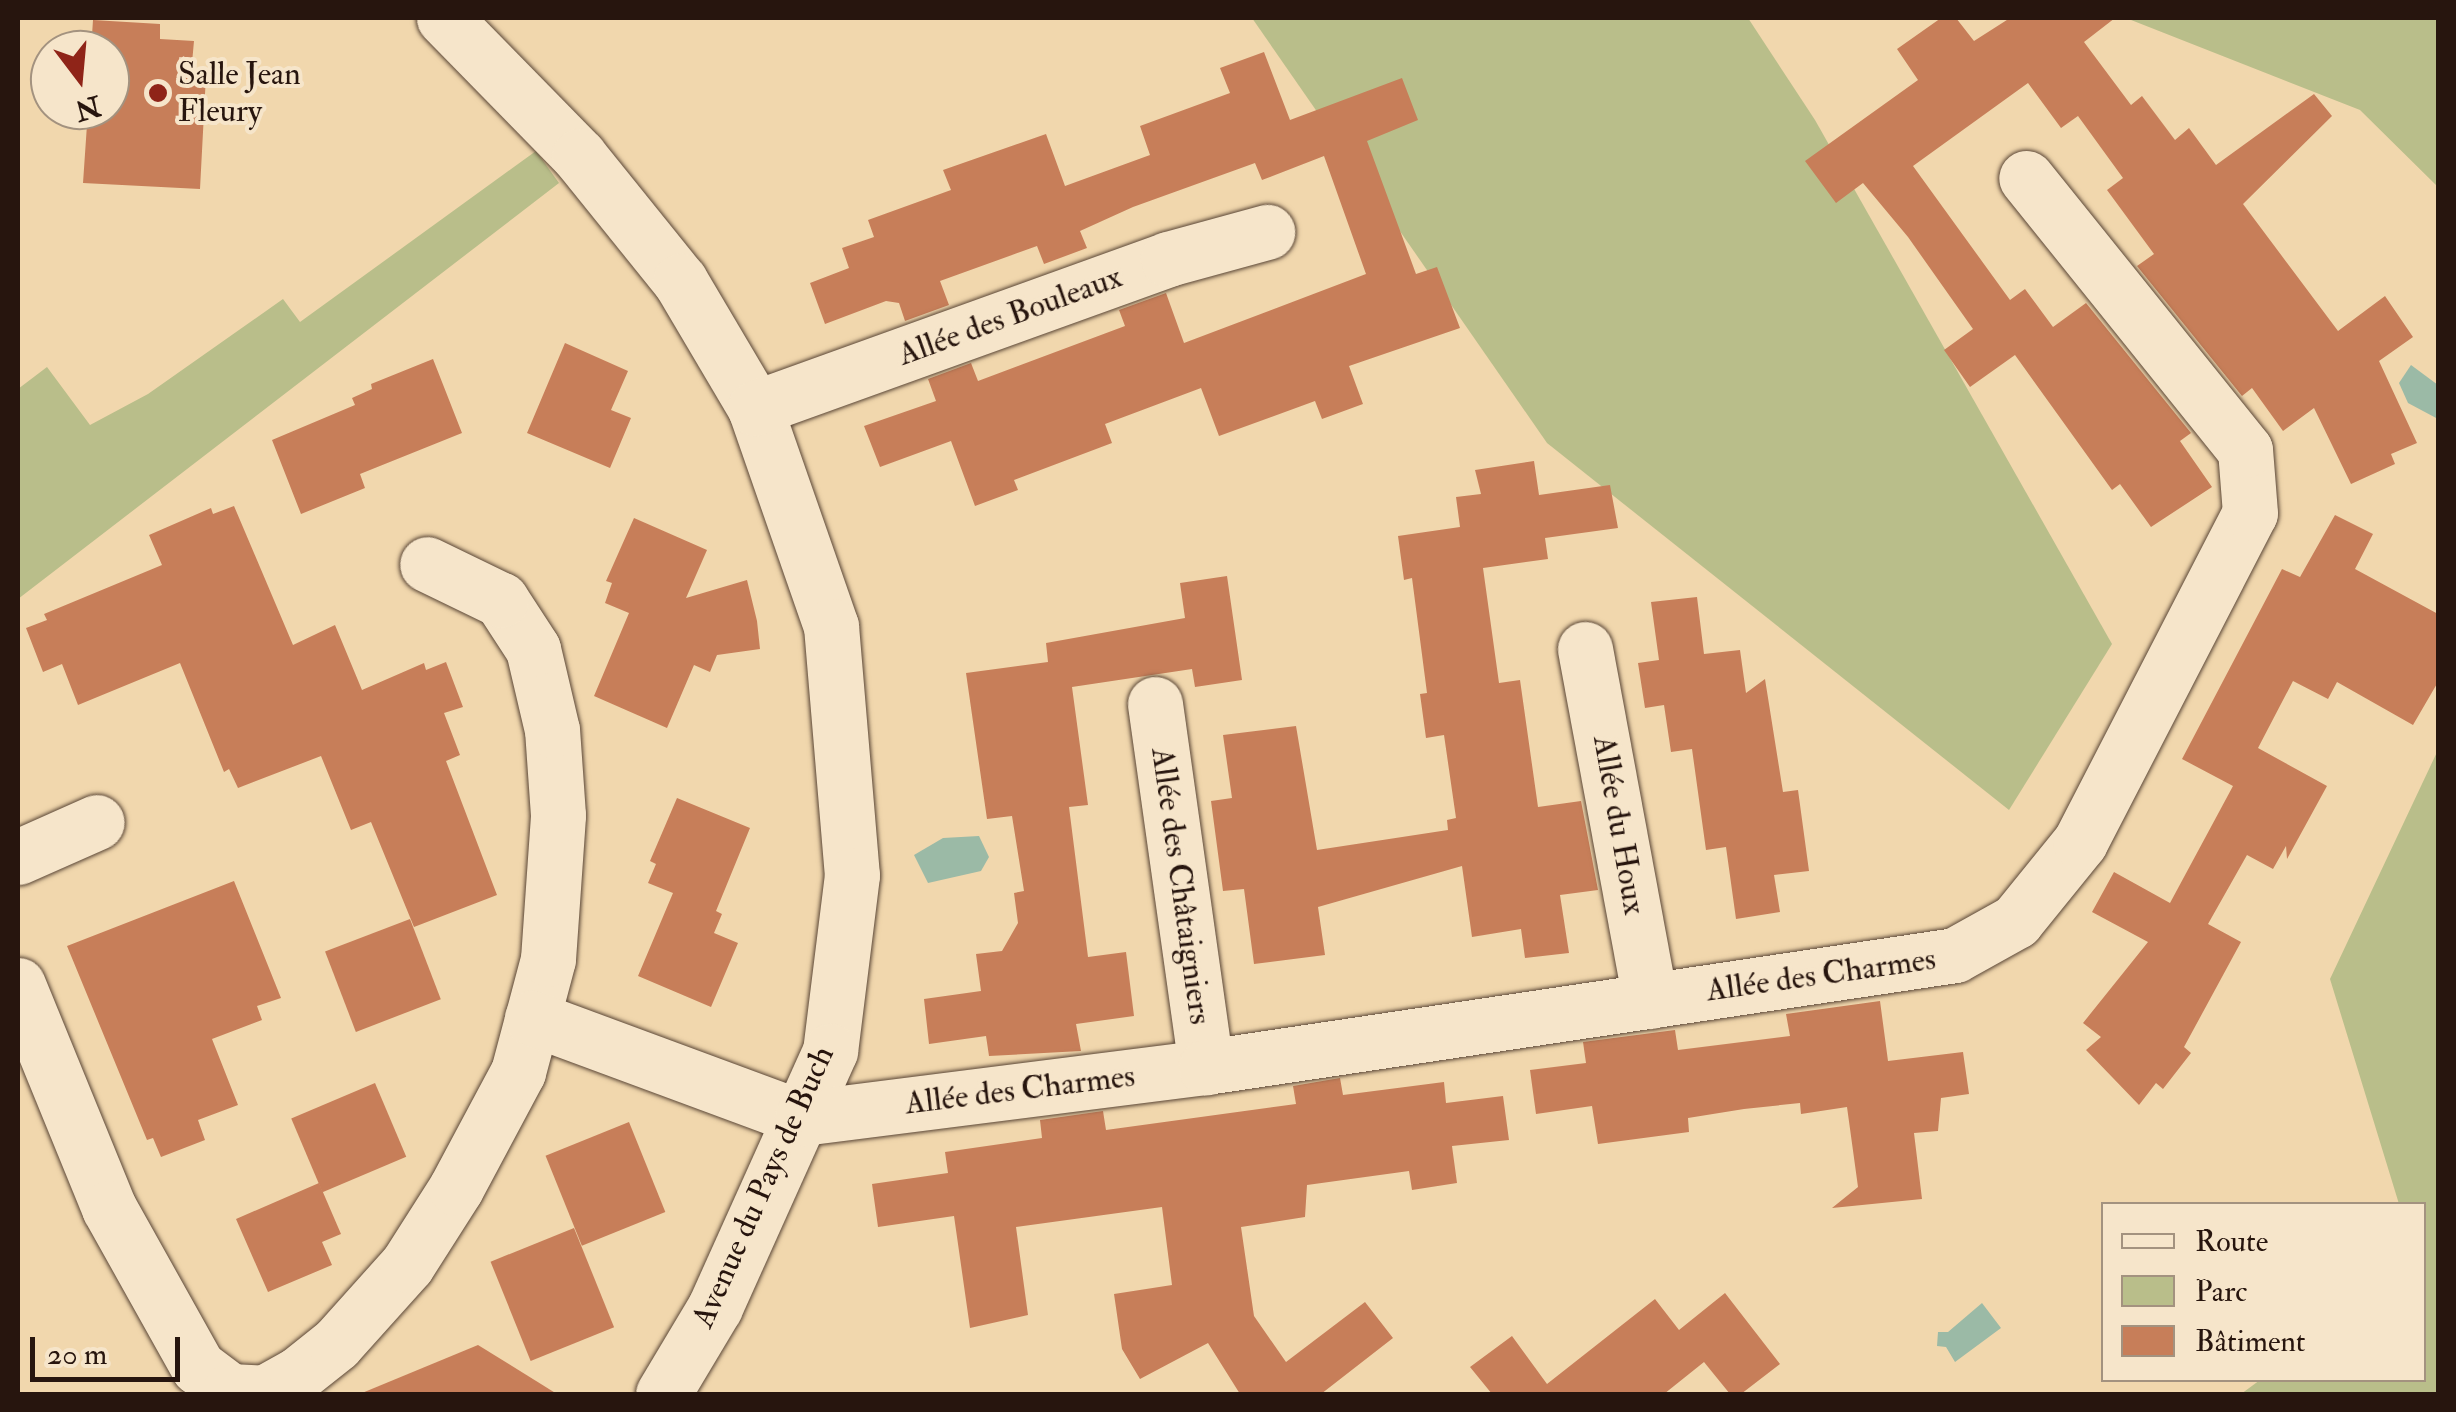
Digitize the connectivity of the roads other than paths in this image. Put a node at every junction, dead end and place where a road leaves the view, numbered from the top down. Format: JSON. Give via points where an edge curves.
{"nodes":[{"id":1,"x":444,"y":18,"type":"edge"},
{"id":2,"x":2026,"y":178,"type":"dead end"},
{"id":3,"x":1267,"y":232,"type":"dead end"},
{"id":4,"x":755,"y":408,"type":"junction"},
{"id":5,"x":427,"y":564,"type":"dead end"},
{"id":6,"x":1585,"y":649,"type":"dead end"},
{"id":7,"x":1156,"y":704,"type":"dead end"},
{"id":8,"x":97,"y":822,"type":"dead end"},
{"id":9,"x":18,"y":857,"type":"edge"},
{"id":10,"x":18,"y":985,"type":"edge"},
{"id":11,"x":1650,"y":1001,"type":"junction"},
{"id":12,"x":532,"y":1018,"type":"junction"},
{"id":13,"x":1206,"y":1067,"type":"junction"},
{"id":14,"x":802,"y":1118,"type":"junction"},
{"id":15,"x":664,"y":1394,"type":"edge"}],
"edges":[{"from":1,"to":4,"type":"street","name":"Avenue du Pays de Buch","via":[[579,156],[680,281]]},
{"from":2,"to":11,"type":"street","name":"Allée des Charmes","via":[[2245,450],[2250,513],[2080,842],[2016,921],[1954,955]]},
{"from":3,"to":4,"type":"street","name":"Allée des Bouleaux","via":[[1168,259]]},
{"from":4,"to":14,"type":"street","name":"Avenue du Pays de Buch","via":[[831,626],[852,874],[830,1051]]},
{"from":5,"to":12,"type":"street","via":[[501,600],[534,648],[552,730],[556,883],[548,959]]},
{"from":6,"to":11,"type":"street","name":"Allée du Houx"},
{"from":7,"to":13,"type":"street","name":"Allée des Châtaigniers"},
{"from":8,"to":9,"type":"street"},
{"from":10,"to":12,"type":"street","via":[[124,1241],[198,1368],[230,1392],[264,1393],[297,1375],[336,1344],[407,1265],[518,1072]]},
{"from":11,"to":13,"type":"street","name":"Allée des Charmes"},
{"from":12,"to":14,"type":"street"},
{"from":13,"to":14,"type":"street","name":"Allée des Charmes"},
{"from":14,"to":15,"type":"street","name":"Avenue du Pays de Buch","via":[[715,1307]]}]}
